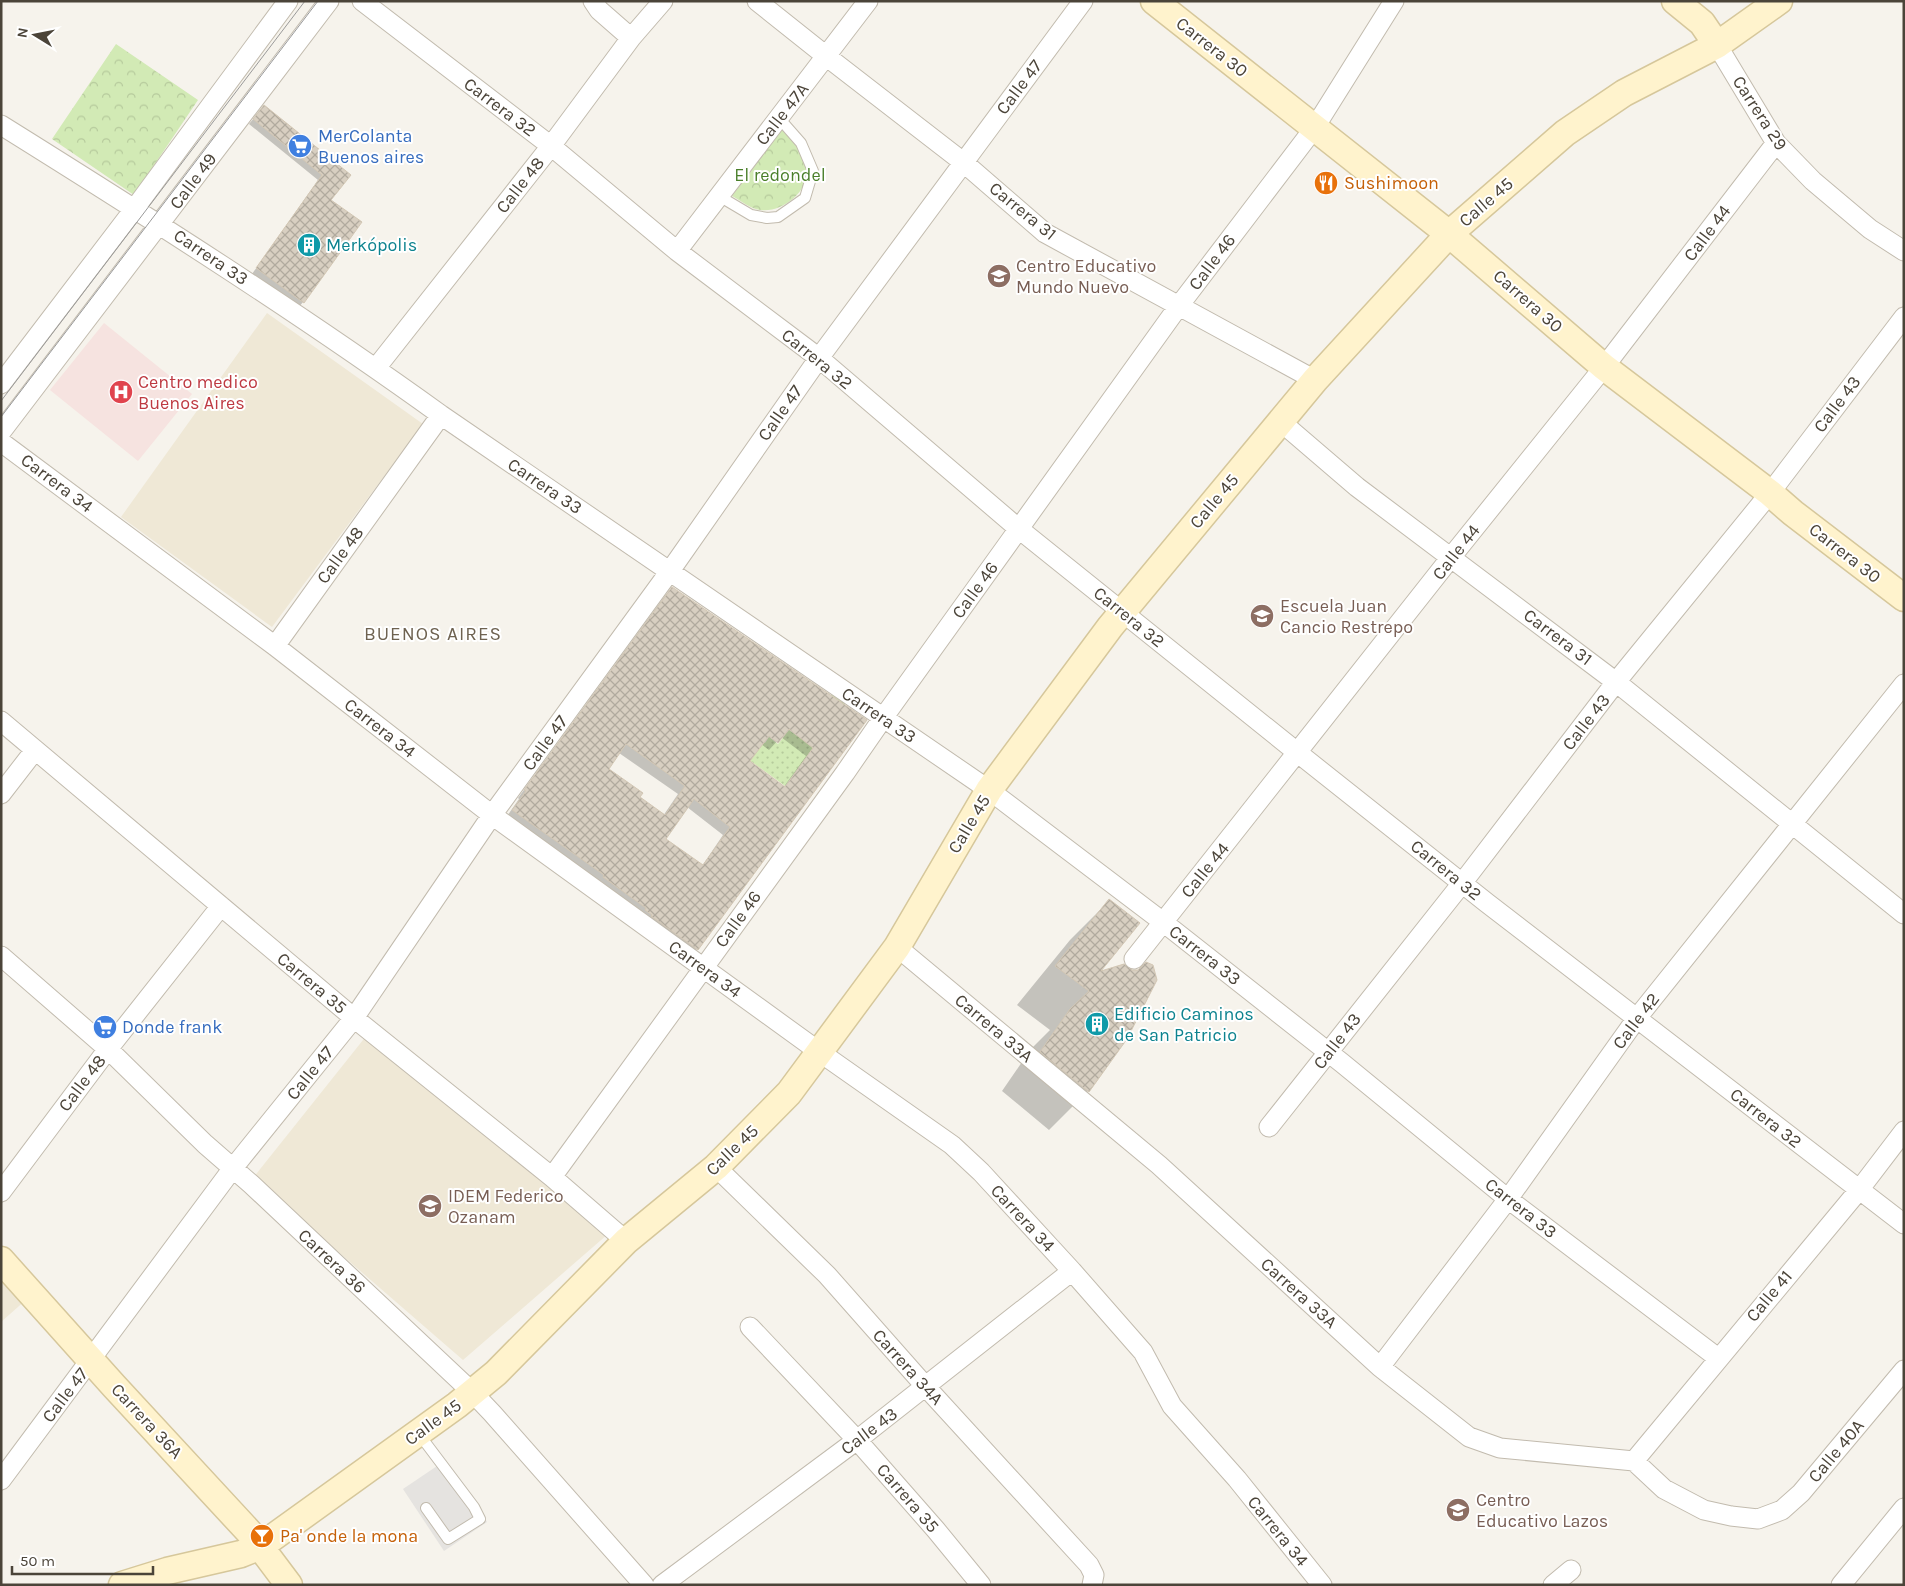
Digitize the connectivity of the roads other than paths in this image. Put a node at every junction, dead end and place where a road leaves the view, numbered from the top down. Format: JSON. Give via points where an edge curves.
{"nodes":[{"id":1,"x":288,"y":1,"type":"edge"},
{"id":2,"x":329,"y":1,"type":"edge"},
{"id":3,"x":362,"y":1,"type":"edge"},
{"id":4,"x":593,"y":1,"type":"edge"},
{"id":5,"x":663,"y":1,"type":"edge"},
{"id":6,"x":757,"y":1,"type":"edge"},
{"id":7,"x":868,"y":1,"type":"edge"},
{"id":8,"x":1083,"y":1,"type":"edge"},
{"id":9,"x":1154,"y":1,"type":"edge"},
{"id":10,"x":1394,"y":1,"type":"edge"},
{"id":11,"x":1674,"y":1,"type":"edge"},
{"id":12,"x":1778,"y":1,"type":"edge"},
{"id":13,"x":630,"y":38,"type":"junction"},
{"id":14,"x":1717,"y":46,"type":"junction"},
{"id":15,"x":826,"y":56,"type":"junction"},
{"id":16,"x":778,"y":118,"type":"junction"},
{"id":17,"x":1,"y":125,"type":"edge"},
{"id":18,"x":1315,"y":127,"type":"junction"},
{"id":19,"x":1776,"y":143,"type":"junction"},
{"id":20,"x":551,"y":146,"type":"junction"},
{"id":21,"x":963,"y":162,"type":"junction"},
{"id":22,"x":718,"y":196,"type":"junction"},
{"id":23,"x":135,"y":208,"type":"junction"},
{"id":24,"x":160,"y":224,"type":"junction"},
{"id":25,"x":1450,"y":234,"type":"junction"},
{"id":26,"x":677,"y":251,"type":"junction"},
{"id":27,"x":1904,"y":251,"type":"edge"},
{"id":28,"x":1178,"y":307,"type":"junction"},
{"id":29,"x":1904,"y":317,"type":"edge"},
{"id":30,"x":819,"y":358,"type":"junction"},
{"id":31,"x":1604,"y":367,"type":"junction"},
{"id":32,"x":376,"y":368,"type":"junction"},
{"id":33,"x":1315,"y":380,"type":"junction"},
{"id":34,"x":1,"y":384,"type":"edge"},
{"id":35,"x":441,"y":415,"type":"junction"},
{"id":36,"x":1280,"y":421,"type":"junction"},
{"id":37,"x":1,"y":432,"type":"edge"},
{"id":38,"x":1,"y":442,"type":"edge"},
{"id":39,"x":1770,"y":493,"type":"junction"},
{"id":40,"x":1019,"y":529,"type":"junction"},
{"id":41,"x":1452,"y":556,"type":"junction"},
{"id":42,"x":670,"y":571,"type":"junction"},
{"id":43,"x":1904,"y":598,"type":"edge"},
{"id":44,"x":1122,"y":612,"type":"junction"},
{"id":45,"x":275,"y":646,"type":"junction"},
{"id":46,"x":1616,"y":682,"type":"junction"},
{"id":47,"x":1904,"y":684,"type":"edge"},
{"id":48,"x":882,"y":718,"type":"junction"},
{"id":49,"x":1,"y":721,"type":"edge"},
{"id":50,"x":35,"y":750,"type":"junction"},
{"id":51,"x":1298,"y":754,"type":"junction"},
{"id":52,"x":989,"y":790,"type":"junction"},
{"id":53,"x":1,"y":794,"type":"edge"},
{"id":54,"x":492,"y":815,"type":"junction"},
{"id":55,"x":1791,"y":824,"type":"junction"},
{"id":56,"x":1463,"y":882,"type":"junction"},
{"id":57,"x":221,"y":906,"type":"junction"},
{"id":58,"x":1904,"y":914,"type":"edge"},
{"id":59,"x":1163,"y":922,"type":"junction"},
{"id":60,"x":897,"y":947,"type":"junction"},
{"id":61,"x":1,"y":956,"type":"edge"},
{"id":62,"x":1134,"y":959,"type":"dead end"},
{"id":63,"x":703,"y":967,"type":"junction"},
{"id":64,"x":354,"y":1018,"type":"junction"},
{"id":65,"x":1637,"y":1018,"type":"junction"},
{"id":66,"x":108,"y":1048,"type":"junction"},
{"id":67,"x":1328,"y":1052,"type":"junction"},
{"id":68,"x":821,"y":1053,"type":"junction"},
{"id":69,"x":1269,"y":1127,"type":"dead end"},
{"id":70,"x":1904,"y":1132,"type":"edge"},
{"id":71,"x":716,"y":1167,"type":"junction"},
{"id":72,"x":233,"y":1168,"type":"junction"},
{"id":73,"x":552,"y":1178,"type":"junction"},
{"id":74,"x":1859,"y":1190,"type":"junction"},
{"id":75,"x":1,"y":1192,"type":"edge"},
{"id":76,"x":1508,"y":1199,"type":"junction"},
{"id":77,"x":1904,"y":1224,"type":"edge"},
{"id":78,"x":626,"y":1241,"type":"junction"},
{"id":79,"x":1,"y":1260,"type":"edge"},
{"id":80,"x":1072,"y":1271,"type":"junction"},
{"id":81,"x":750,"y":1327,"type":"dead end"},
{"id":82,"x":1718,"y":1358,"type":"junction"},
{"id":83,"x":92,"y":1359,"type":"junction"},
{"id":84,"x":1380,"y":1368,"type":"junction"},
{"id":85,"x":1904,"y":1370,"type":"edge"},
{"id":86,"x":926,"y":1387,"type":"junction"},
{"id":87,"x":472,"y":1392,"type":"junction"},
{"id":88,"x":418,"y":1433,"type":"junction"},
{"id":89,"x":857,"y":1440,"type":"junction"},
{"id":90,"x":1634,"y":1461,"type":"junction"},
{"id":91,"x":1,"y":1480,"type":"edge"},
{"id":92,"x":426,"y":1508,"type":"dead end"},
{"id":93,"x":1904,"y":1508,"type":"edge"},
{"id":94,"x":261,"y":1546,"type":"junction"},
{"id":95,"x":1093,"y":1580,"type":"edge"},
{"id":96,"x":122,"y":1585,"type":"edge"},
{"id":97,"x":289,"y":1585,"type":"edge"},
{"id":98,"x":644,"y":1585,"type":"edge"},
{"id":99,"x":662,"y":1585,"type":"edge"},
{"id":100,"x":980,"y":1585,"type":"edge"},
{"id":101,"x":1322,"y":1585,"type":"edge"},
{"id":102,"x":1841,"y":1585,"type":"edge"}],
"edges":[{"from":1,"to":23,"type":"street","name":"Calle 49"},
{"from":2,"to":24,"type":"street","name":"Calle 49"},
{"from":3,"to":20,"type":"street","name":"Carrera 32"},
{"from":4,"to":13,"type":"street"},
{"from":5,"to":13,"type":"street","name":"Calle 48"},
{"from":6,"to":15,"type":"street","name":"Carrera 31"},
{"from":7,"to":15,"type":"street","name":"Calle 47A"},
{"from":8,"to":21,"type":"street","name":"Calle 47"},
{"from":9,"to":18,"type":"main road","name":"Carrera 30"},
{"from":10,"to":18,"type":"street","name":"Calle 46"},
{"from":11,"to":14,"type":"main road","name":"Carrera 29","via":[[1702,23]]},
{"from":12,"to":14,"type":"main road","name":"Calle 45"},
{"from":13,"to":20,"type":"street","name":"Calle 48"},
{"from":14,"to":19,"type":"street","name":"Carrera 29"},
{"from":14,"to":25,"type":"main road","name":"Calle 45","via":[[1624,93],[1565,133]]},
{"from":15,"to":16,"type":"street","name":"Calle 47A"},
{"from":15,"to":21,"type":"street","name":"Carrera 31"},
{"from":16,"to":22,"type":"street","name":"Calle 47A"},
{"from":16,"to":22,"type":"lane","via":[[801,143],[814,171],[804,198],[778,217],[767,218],[751,215]]},
{"from":17,"to":23,"type":"street","name":"Carrera 33"},
{"from":18,"to":25,"type":"main road","name":"Carrera 30"},
{"from":18,"to":28,"type":"street","name":"Calle 46"},
{"from":19,"to":27,"type":"street","name":"Carrera 29","via":[[1813,181]]},
{"from":19,"to":31,"type":"street","name":"Calle 44"},
{"from":20,"to":26,"type":"street","name":"Carrera 32"},
{"from":20,"to":32,"type":"street","name":"Calle 48"},
{"from":21,"to":28,"type":"street","name":"Carrera 31","via":[[1045,233]]},
{"from":21,"to":30,"type":"street","name":"Calle 47"},
{"from":22,"to":26,"type":"street","name":"Calle 47A"},
{"from":23,"to":24,"type":"street","name":"Carrera 33"},
{"from":23,"to":34,"type":"street","name":"Calle 49"},
{"from":24,"to":32,"type":"street","name":"Carrera 33"},
{"from":24,"to":37,"type":"street","name":"Calle 49"},
{"from":25,"to":31,"type":"main road","name":"Carrera 30"},
{"from":25,"to":33,"type":"main road","name":"Calle 45"},
{"from":26,"to":30,"type":"street","name":"Carrera 32"},
{"from":28,"to":33,"type":"street","name":"Carrera 31"},
{"from":28,"to":40,"type":"street","name":"Calle 46"},
{"from":29,"to":39,"type":"street","name":"Calle 43"},
{"from":30,"to":40,"type":"street","name":"Carrera 32"},
{"from":30,"to":42,"type":"street","name":"Calle 47"},
{"from":31,"to":39,"type":"main road","name":"Carrera 30"},
{"from":31,"to":41,"type":"street","name":"Calle 44"},
{"from":32,"to":35,"type":"street","name":"Carrera 33"},
{"from":33,"to":36,"type":"main road","name":"Calle 45"},
{"from":35,"to":42,"type":"street","name":"Carrera 33"},
{"from":35,"to":45,"type":"street","name":"Calle 48"},
{"from":36,"to":41,"type":"street","name":"Carrera 31","via":[[1358,487]]},
{"from":36,"to":44,"type":"main road","name":"Calle 45"},
{"from":38,"to":45,"type":"street","name":"Carrera 34"},
{"from":39,"to":43,"type":"main road","name":"Carrera 30"},
{"from":39,"to":46,"type":"street","name":"Calle 43"},
{"from":40,"to":44,"type":"street","name":"Carrera 32"},
{"from":40,"to":48,"type":"street","name":"Calle 46"},
{"from":41,"to":46,"type":"street","name":"Carrera 31"},
{"from":41,"to":51,"type":"street","name":"Calle 44"},
{"from":42,"to":48,"type":"street","name":"Carrera 33"},
{"from":42,"to":54,"type":"street","name":"Calle 47"},
{"from":44,"to":51,"type":"street","name":"Carrera 32"},
{"from":44,"to":52,"type":"main road","name":"Calle 45"},
{"from":45,"to":54,"type":"street","name":"Carrera 34"},
{"from":46,"to":55,"type":"street","name":"Carrera 31"},
{"from":46,"to":56,"type":"street","name":"Calle 43"},
{"from":47,"to":55,"type":"street","name":"Calle 42"},
{"from":48,"to":52,"type":"street","name":"Carrera 33"},
{"from":48,"to":63,"type":"street","name":"Calle 46"},
{"from":49,"to":50,"type":"street","name":"Carrera 35"},
{"from":50,"to":53,"type":"street"},
{"from":50,"to":57,"type":"street","name":"Carrera 35"},
{"from":51,"to":56,"type":"street","name":"Carrera 32"},
{"from":51,"to":59,"type":"street","name":"Calle 44"},
{"from":52,"to":59,"type":"street","name":"Carrera 33"},
{"from":52,"to":60,"type":"main road","name":"Calle 45"},
{"from":54,"to":63,"type":"street","name":"Carrera 34"},
{"from":54,"to":64,"type":"street","name":"Calle 47"},
{"from":55,"to":58,"type":"street","name":"Carrera 31"},
{"from":55,"to":65,"type":"street","name":"Calle 42"},
{"from":56,"to":65,"type":"street","name":"Carrera 32"},
{"from":56,"to":67,"type":"street","name":"Calle 43"},
{"from":57,"to":64,"type":"street","name":"Carrera 35"},
{"from":57,"to":66,"type":"street","name":"Calle 48"},
{"from":59,"to":62,"type":"street","name":"Calle 44"},
{"from":59,"to":67,"type":"street","name":"Carrera 33"},
{"from":60,"to":68,"type":"main road","name":"Calle 45"},
{"from":60,"to":84,"type":"street","name":"Carrera 33A","via":[[1160,1166]]},
{"from":61,"to":66,"type":"street","name":"Carrera 36"},
{"from":63,"to":68,"type":"street","name":"Carrera 34"},
{"from":63,"to":73,"type":"street","name":"Calle 46"},
{"from":64,"to":72,"type":"street","name":"Calle 47"},
{"from":64,"to":73,"type":"street","name":"Carrera 35"},
{"from":65,"to":74,"type":"street","name":"Carrera 32"},
{"from":65,"to":76,"type":"street","name":"Calle 42"},
{"from":66,"to":72,"type":"street","name":"Carrera 36"},
{"from":66,"to":75,"type":"street","name":"Calle 48"},
{"from":67,"to":69,"type":"street","name":"Calle 43"},
{"from":67,"to":76,"type":"street","name":"Carrera 33"},
{"from":68,"to":71,"type":"main road","name":"Calle 45","via":[[789,1093]]},
{"from":68,"to":80,"type":"street","name":"Carrera 34","via":[[952,1145]]},
{"from":70,"to":74,"type":"street","name":"Calle 41"},
{"from":71,"to":78,"type":"main road","name":"Calle 45"},
{"from":71,"to":86,"type":"street","name":"Carrera 34A","via":[[827,1275]]},
{"from":72,"to":83,"type":"street","name":"Calle 47"},
{"from":72,"to":87,"type":"street","name":"Carrera 36"},
{"from":73,"to":78,"type":"street","name":"Carrera 35"},
{"from":74,"to":77,"type":"street","name":"Carrera 32"},
{"from":74,"to":82,"type":"street","name":"Calle 41"},
{"from":76,"to":82,"type":"street","name":"Carrera 33"},
{"from":76,"to":84,"type":"street","name":"Calle 42"},
{"from":78,"to":87,"type":"main road","name":"Calle 45","via":[[496,1373]]},
{"from":79,"to":83,"type":"main road","name":"Carrera 36A"},
{"from":80,"to":86,"type":"street","name":"Calle 43"},
{"from":80,"to":101,"type":"street","name":"Carrera 34","via":[[1143,1352],[1172,1406]]},
{"from":81,"to":89,"type":"street","name":"Carrera 35"},
{"from":82,"to":90,"type":"street","name":"Calle 41"},
{"from":83,"to":91,"type":"street","name":"Calle 47"},
{"from":83,"to":94,"type":"main road","name":"Carrera 36A"},
{"from":84,"to":90,"type":"street","name":"Carrera 33A","via":[[1469,1437],[1500,1448]]},
{"from":85,"to":90,"type":"street","name":"Calle 40A","via":[[1801,1493],[1782,1510],[1758,1519],[1704,1510],[1664,1488]]},
{"from":86,"to":89,"type":"street","name":"Calle 43"},
{"from":86,"to":95,"type":"street","name":"Carrera 34A","via":[[1089,1566]]},
{"from":87,"to":88,"type":"main road","name":"Calle 45"},
{"from":87,"to":98,"type":"street","name":"Carrera 36"},
{"from":88,"to":92,"type":"lane","via":[[480,1519],[448,1538]]},
{"from":88,"to":94,"type":"main road","name":"Calle 45"},
{"from":89,"to":99,"type":"street","name":"Calle 43"},
{"from":89,"to":100,"type":"street","name":"Carrera 35"},
{"from":93,"to":102,"type":"street"},
{"from":94,"to":96,"type":"main road","name":"Calle 45"},
{"from":94,"to":97,"type":"main road","name":"Carrera 36A"}]}
